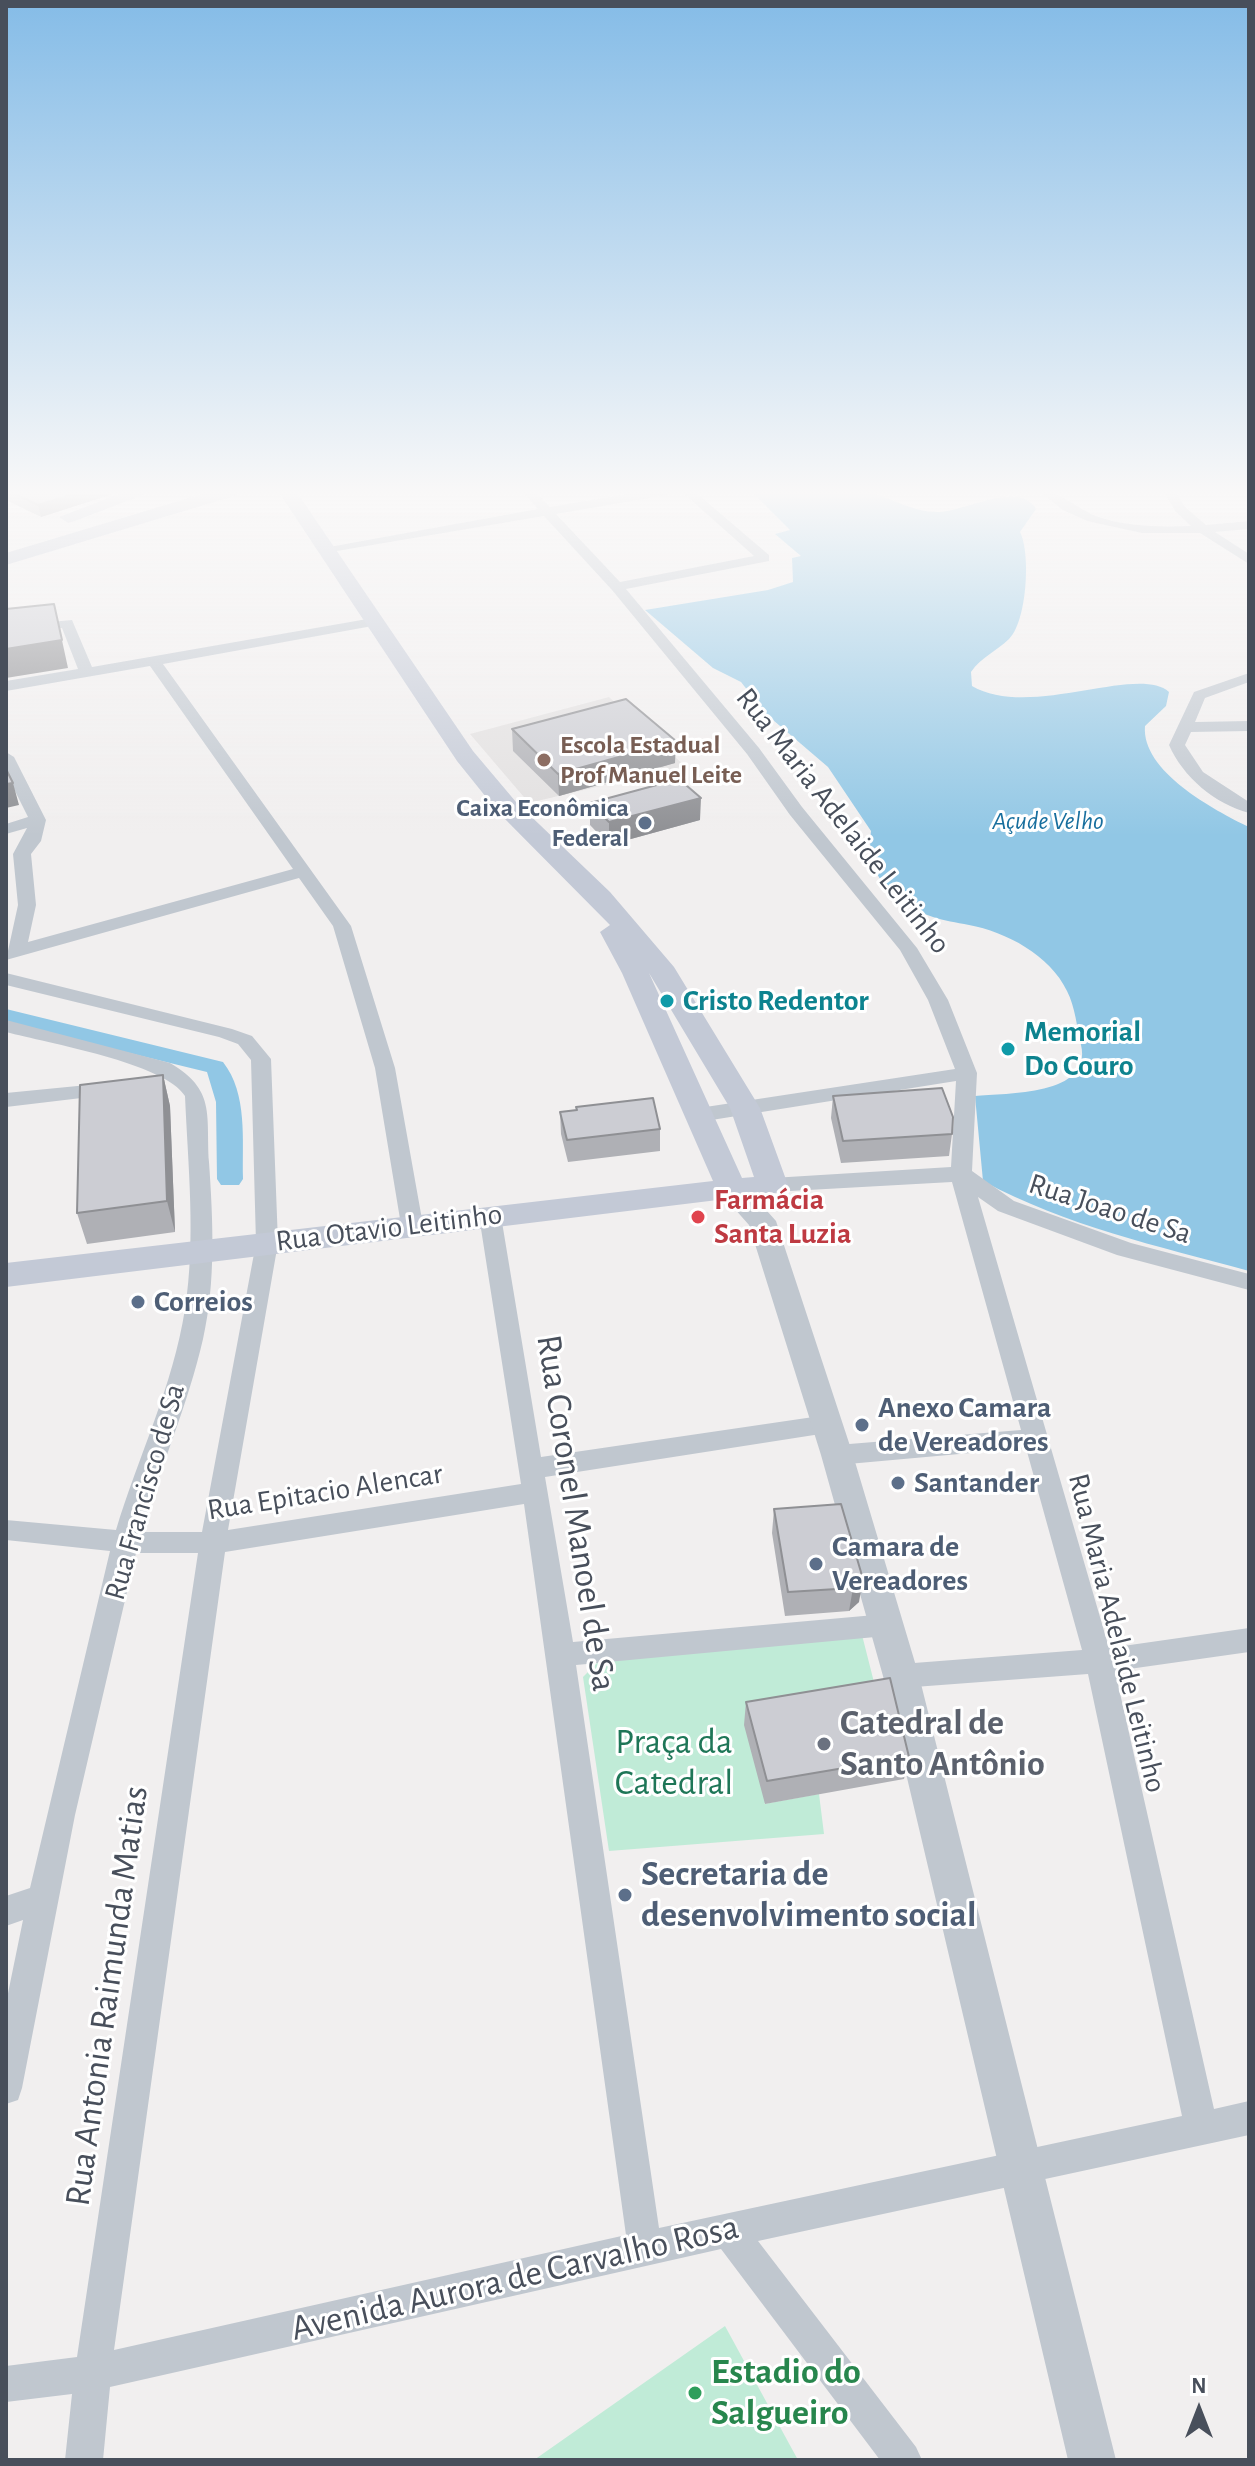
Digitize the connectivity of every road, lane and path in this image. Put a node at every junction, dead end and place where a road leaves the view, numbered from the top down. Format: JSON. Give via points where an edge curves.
{"nodes":[{"id":1,"x":363,"y":606,"type":"edge"},
{"id":2,"x":633,"y":606,"type":"edge"},
{"id":3,"x":373,"y":622,"type":"junction"},
{"id":4,"x":6,"y":630,"type":"edge"},
{"id":5,"x":154,"y":661,"type":"junction"},
{"id":6,"x":86,"y":672,"type":"junction"},
{"id":7,"x":1249,"y":677,"type":"edge"},
{"id":8,"x":6,"y":686,"type":"edge"},
{"id":9,"x":1249,"y":726,"type":"edge"},
{"id":10,"x":1183,"y":727,"type":"junction"},
{"id":11,"x":8,"y":767,"type":"edge"},
{"id":12,"x":1249,"y":808,"type":"edge"},
{"id":13,"x":38,"y":820,"type":"junction"},
{"id":14,"x":6,"y":829,"type":"edge"},
{"id":15,"x":14,"y":866,"type":"edge"},
{"id":16,"x":306,"y":871,"type":"junction"},
{"id":17,"x":587,"y":883,"type":"junction"},
{"id":18,"x":12,"y":952,"type":"edge"},
{"id":19,"x":6,"y":979,"type":"edge"},
{"id":20,"x":680,"y":1000,"type":"junction"},
{"id":21,"x":649,"y":1003,"type":"junction"},
{"id":22,"x":6,"y":1026,"type":"edge"},
{"id":23,"x":712,"y":1052,"type":"junction"},
{"id":24,"x":675,"y":1061,"type":"junction"},
{"id":25,"x":967,"y":1073,"type":"junction"},
{"id":26,"x":186,"y":1081,"type":"junction"},
{"id":27,"x":156,"y":1084,"type":"edge"},
{"id":28,"x":126,"y":1087,"type":"edge"},
{"id":29,"x":6,"y":1100,"type":"edge"},
{"id":30,"x":745,"y":1108,"type":"junction"},
{"id":31,"x":699,"y":1115,"type":"junction"},
{"id":32,"x":961,"y":1174,"type":"junction"},
{"id":33,"x":772,"y":1185,"type":"junction"},
{"id":34,"x":732,"y":1190,"type":"junction"},
{"id":35,"x":490,"y":1216,"type":"junction"},
{"id":36,"x":762,"y":1221,"type":"junction"},
{"id":37,"x":412,"y":1225,"type":"junction"},
{"id":38,"x":267,"y":1243,"type":"junction"},
{"id":39,"x":200,"y":1251,"type":"junction"},
{"id":40,"x":6,"y":1275,"type":"edge"},
{"id":41,"x":1249,"y":1282,"type":"edge"},
{"id":42,"x":827,"y":1424,"type":"junction"},
{"id":43,"x":1035,"y":1438,"type":"junction"},
{"id":44,"x":837,"y":1455,"type":"junction"},
{"id":45,"x":531,"y":1480,"type":"junction"},
{"id":46,"x":6,"y":1530,"type":"edge"},
{"id":47,"x":126,"y":1542,"type":"junction"},
{"id":48,"x":213,"y":1543,"type":"junction"},
{"id":49,"x":886,"y":1625,"type":"junction"},
{"id":50,"x":1249,"y":1640,"type":"edge"},
{"id":51,"x":561,"y":1655,"type":"junction"},
{"id":52,"x":1099,"y":1661,"type":"junction"},
{"id":53,"x":901,"y":1676,"type":"junction"},
{"id":54,"x":40,"y":1899,"type":"junction"},
{"id":55,"x":6,"y":1911,"type":"edge"},
{"id":56,"x":6,"y":2088,"type":"edge"},
{"id":57,"x":1249,"y":2118,"type":"edge"},
{"id":58,"x":1202,"y":2130,"type":"junction"},
{"id":59,"x":1023,"y":2166,"type":"junction"},
{"id":60,"x":728,"y":2230,"type":"junction"},
{"id":61,"x":645,"y":2249,"type":"junction"},
{"id":62,"x":93,"y":2373,"type":"junction"},
{"id":63,"x":6,"y":2384,"type":"edge"},
{"id":64,"x":84,"y":2460,"type":"edge"},
{"id":65,"x":903,"y":2460,"type":"edge"},
{"id":66,"x":1092,"y":2460,"type":"edge"}],
"edges":[{"from":1,"to":3,"type":"main road"},
{"from":2,"to":25,"type":"street","name":"Rua Maria Adelaide Leitinho","via":[[908,948],[938,1000]]},
{"from":3,"to":5,"type":"street"},
{"from":3,"to":17,"type":"main road","via":[[465,756],[507,807]]},
{"from":4,"to":6,"type":"street","via":[[67,623]]},
{"from":5,"to":6,"type":"street"},
{"from":5,"to":16,"type":"street"},
{"from":6,"to":8,"type":"street"},
{"from":7,"to":10,"type":"street","via":[[1199,695]]},
{"from":9,"to":10,"type":"street"},
{"from":10,"to":12,"type":"street","via":[[1177,745],[1185,762],[1217,790]]},
{"from":11,"to":13,"type":"street"},
{"from":13,"to":14,"type":"street"},
{"from":13,"to":15,"type":"street","via":[[32,841]]},
{"from":15,"to":18,"type":"street","via":[[27,905]]},
{"from":16,"to":18,"type":"street"},
{"from":16,"to":37,"type":"street","via":[[342,926],[367,1003],[385,1068]]},
{"from":17,"to":20,"type":"main road","via":[[641,942]]},
{"from":17,"to":21,"type":"main road"},
{"from":19,"to":38,"type":"street","name":"Rua Antonia Raimunda Matias","via":[[225,1033],[255,1048],[261,1059]]},
{"from":20,"to":21,"type":"main road"},
{"from":20,"to":23,"type":"main road"},
{"from":21,"to":24,"type":"main road"},
{"from":22,"to":26,"type":"street","via":[[163,1067]]},
{"from":23,"to":24,"type":"main road"},
{"from":23,"to":30,"type":"main road"},
{"from":24,"to":31,"type":"main road"},
{"from":25,"to":30,"type":"street"},
{"from":25,"to":32,"type":"street","name":"Rua Maria Adelaide Leitinho"},
{"from":26,"to":27,"type":"street"},
{"from":26,"to":39,"type":"street","name":"Rua Francisco de Sa","via":[[195,1096]]},
{"from":28,"to":29,"type":"street"},
{"from":30,"to":31,"type":"street"},
{"from":30,"to":33,"type":"main road"},
{"from":31,"to":34,"type":"main road"},
{"from":32,"to":33,"type":"street"},
{"from":32,"to":41,"type":"street","name":"Rua Joao de Sa","via":[[1006,1206],[1125,1249]]},
{"from":32,"to":43,"type":"street","name":"Rua Maria Adelaide Leitinho"},
{"from":33,"to":34,"type":"main road","name":"Rua Otavio Leitinho"},
{"from":33,"to":36,"type":"street"},
{"from":34,"to":35,"type":"main road","name":"Rua Otavio Leitinho"},
{"from":34,"to":36,"type":"street"},
{"from":35,"to":37,"type":"main road","name":"Rua Otavio Leitinho"},
{"from":35,"to":45,"type":"street","name":"Rua Coronel Manoel de Sa"},
{"from":36,"to":42,"type":"street"},
{"from":37,"to":38,"type":"main road","name":"Rua Otavio Leitinho"},
{"from":38,"to":39,"type":"main road","name":"Rua Otavio Leitinho"},
{"from":38,"to":48,"type":"street","name":"Rua Antonia Raimunda Matias"},
{"from":39,"to":40,"type":"main road","name":"Rua Otavio Leitinho"},
{"from":39,"to":47,"type":"street","name":"Rua Francisco de Sa","via":[[189,1343]]},
{"from":42,"to":44,"type":"street"},
{"from":42,"to":45,"type":"street","name":"Rua Epitacio Alencar"},
{"from":43,"to":44,"type":"street"},
{"from":43,"to":52,"type":"street","name":"Rua Maria Adelaide Leitinho"},
{"from":44,"to":49,"type":"street"},
{"from":45,"to":48,"type":"street","name":"Rua Epitacio Alencar"},
{"from":45,"to":51,"type":"street","name":"Rua Coronel Manoel de Sa"},
{"from":46,"to":47,"type":"street","name":"Rua Epitacio Alencar"},
{"from":47,"to":48,"type":"street","name":"Rua Epitacio Alencar"},
{"from":47,"to":54,"type":"street","name":"Rua Francisco de Sa"},
{"from":48,"to":62,"type":"street","name":"Rua Antonia Raimunda Matias"},
{"from":49,"to":51,"type":"street"},
{"from":49,"to":53,"type":"street"},
{"from":50,"to":52,"type":"street"},
{"from":51,"to":61,"type":"street","name":"Rua Coronel Manoel de Sa"},
{"from":52,"to":53,"type":"street"},
{"from":52,"to":58,"type":"street","name":"Rua Maria Adelaide Leitinho"},
{"from":53,"to":59,"type":"street"},
{"from":54,"to":55,"type":"street"},
{"from":54,"to":56,"type":"street","name":"Rua Francisco de Sa"},
{"from":57,"to":58,"type":"street","name":"Avenida Aurora de Carvalho Rosa"},
{"from":58,"to":59,"type":"street","name":"Avenida Aurora de Carvalho Rosa"},
{"from":59,"to":60,"type":"street","name":"Avenida Aurora de Carvalho Rosa"},
{"from":59,"to":66,"type":"street"},
{"from":60,"to":61,"type":"street","name":"Avenida Aurora de Carvalho Rosa"},
{"from":60,"to":65,"type":"street"},
{"from":61,"to":62,"type":"street","name":"Avenida Aurora de Carvalho Rosa"},
{"from":62,"to":63,"type":"street","name":"Avenida Aurora de Carvalho Rosa"},
{"from":62,"to":64,"type":"street","name":"Rua Antonia Raimunda Matias"}]}
